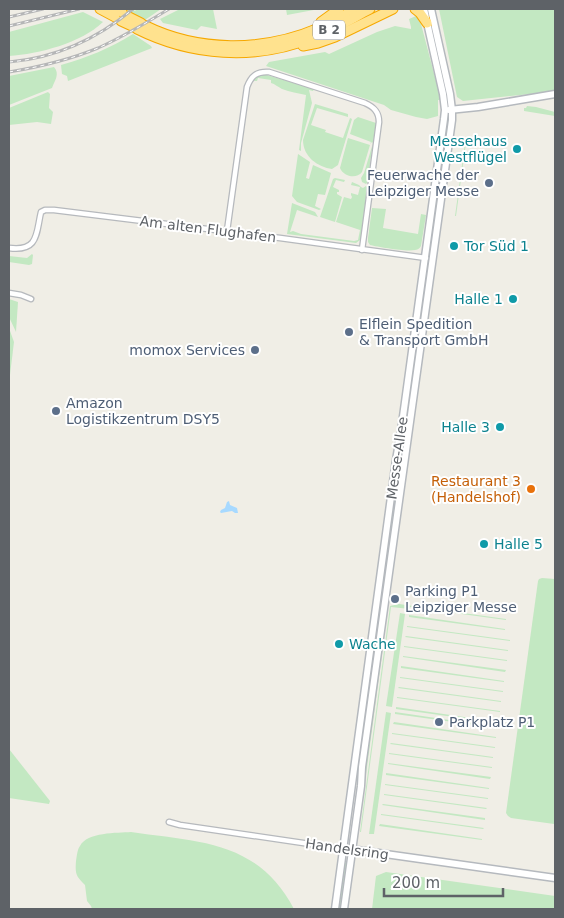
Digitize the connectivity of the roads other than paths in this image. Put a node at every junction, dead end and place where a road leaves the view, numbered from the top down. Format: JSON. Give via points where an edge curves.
{"nodes":[{"id":1,"x":100,"y":9,"type":"edge"},
{"id":2,"x":339,"y":9,"type":"edge"},
{"id":3,"x":356,"y":9,"type":"edge"},
{"id":4,"x":370,"y":9,"type":"edge"},
{"id":5,"x":393,"y":9,"type":"edge"},
{"id":6,"x":415,"y":9,"type":"edge"},
{"id":7,"x":424,"y":9,"type":"edge"},
{"id":8,"x":431,"y":9,"type":"edge"},
{"id":9,"x":120,"y":15,"type":"edge"},
{"id":10,"x":427,"y":23,"type":"junction"},
{"id":11,"x":139,"y":26,"type":"junction"},
{"id":12,"x":304,"y":33,"type":"junction"},
{"id":13,"x":286,"y":47,"type":"junction"},
{"id":14,"x":555,"y":94,"type":"edge"},
{"id":15,"x":448,"y":110,"type":"junction"},
{"id":16,"x":227,"y":231,"type":"junction"},
{"id":17,"x":9,"y":248,"type":"edge"},
{"id":18,"x":362,"y":250,"type":"junction"},
{"id":19,"x":429,"y":259,"type":"junction"},
{"id":20,"x":9,"y":293,"type":"edge"},
{"id":21,"x":30,"y":299,"type":"dead end"},
{"id":22,"x":169,"y":822,"type":"dead end"},
{"id":23,"x":344,"y":848,"type":"junction"},
{"id":24,"x":352,"y":849,"type":"junction"},
{"id":25,"x":555,"y":878,"type":"edge"},
{"id":26,"x":336,"y":909,"type":"edge"},
{"id":27,"x":344,"y":909,"type":"edge"}],
"edges":[{"from":1,"to":9,"type":"highway","number":"B 2"},
{"from":2,"to":12,"type":"highway"},
{"from":3,"to":12,"type":"highway","number":"B 2"},
{"from":4,"to":13,"type":"highway","number":"B 2","via":[[312,38]]},
{"from":5,"to":13,"type":"highway","via":[[335,37]]},
{"from":6,"to":10,"type":"highway"},
{"from":7,"to":10,"type":"main road","name":"Messe-Allee"},
{"from":8,"to":15,"type":"main road","name":"Messe-Allee","via":[[448,84]]},
{"from":9,"to":11,"type":"highway","number":"B 2"},
{"from":10,"to":15,"type":"main road","name":"Messe-Allee"},
{"from":11,"to":12,"type":"highway","number":"B 2","via":[[200,43],[230,46],[250,46]]},
{"from":11,"to":13,"type":"highway","number":"B 2","via":[[155,37],[203,50],[238,53]]},
{"from":14,"to":15,"type":"main road"},
{"from":15,"to":19,"type":"main road","name":"Messe-Allee"},
{"from":16,"to":17,"type":"street","name":"Am alten Flughafen","via":[[45,210],[40,214],[34,241],[19,249]]},
{"from":16,"to":18,"type":"street","name":"Am alten Flughafen"},
{"from":16,"to":18,"type":"street","via":[[247,87],[256,73],[264,71],[365,103],[378,114]]},
{"from":18,"to":19,"type":"street","name":"Am alten Flughafen"},
{"from":19,"to":23,"type":"main road","name":"Messe-Allee","via":[[377,596]]},
{"from":19,"to":24,"type":"main road","name":"Messe-Allee"},
{"from":20,"to":21,"type":"street"},
{"from":22,"to":23,"type":"street","name":"Handelsring"},
{"from":23,"to":24,"type":"main road","name":"Handelsring"},
{"from":23,"to":26,"type":"main road","name":"Messe-Allee"},
{"from":24,"to":25,"type":"main road","name":"Handelsring"},
{"from":24,"to":27,"type":"main road","name":"Messe-Allee"}]}
